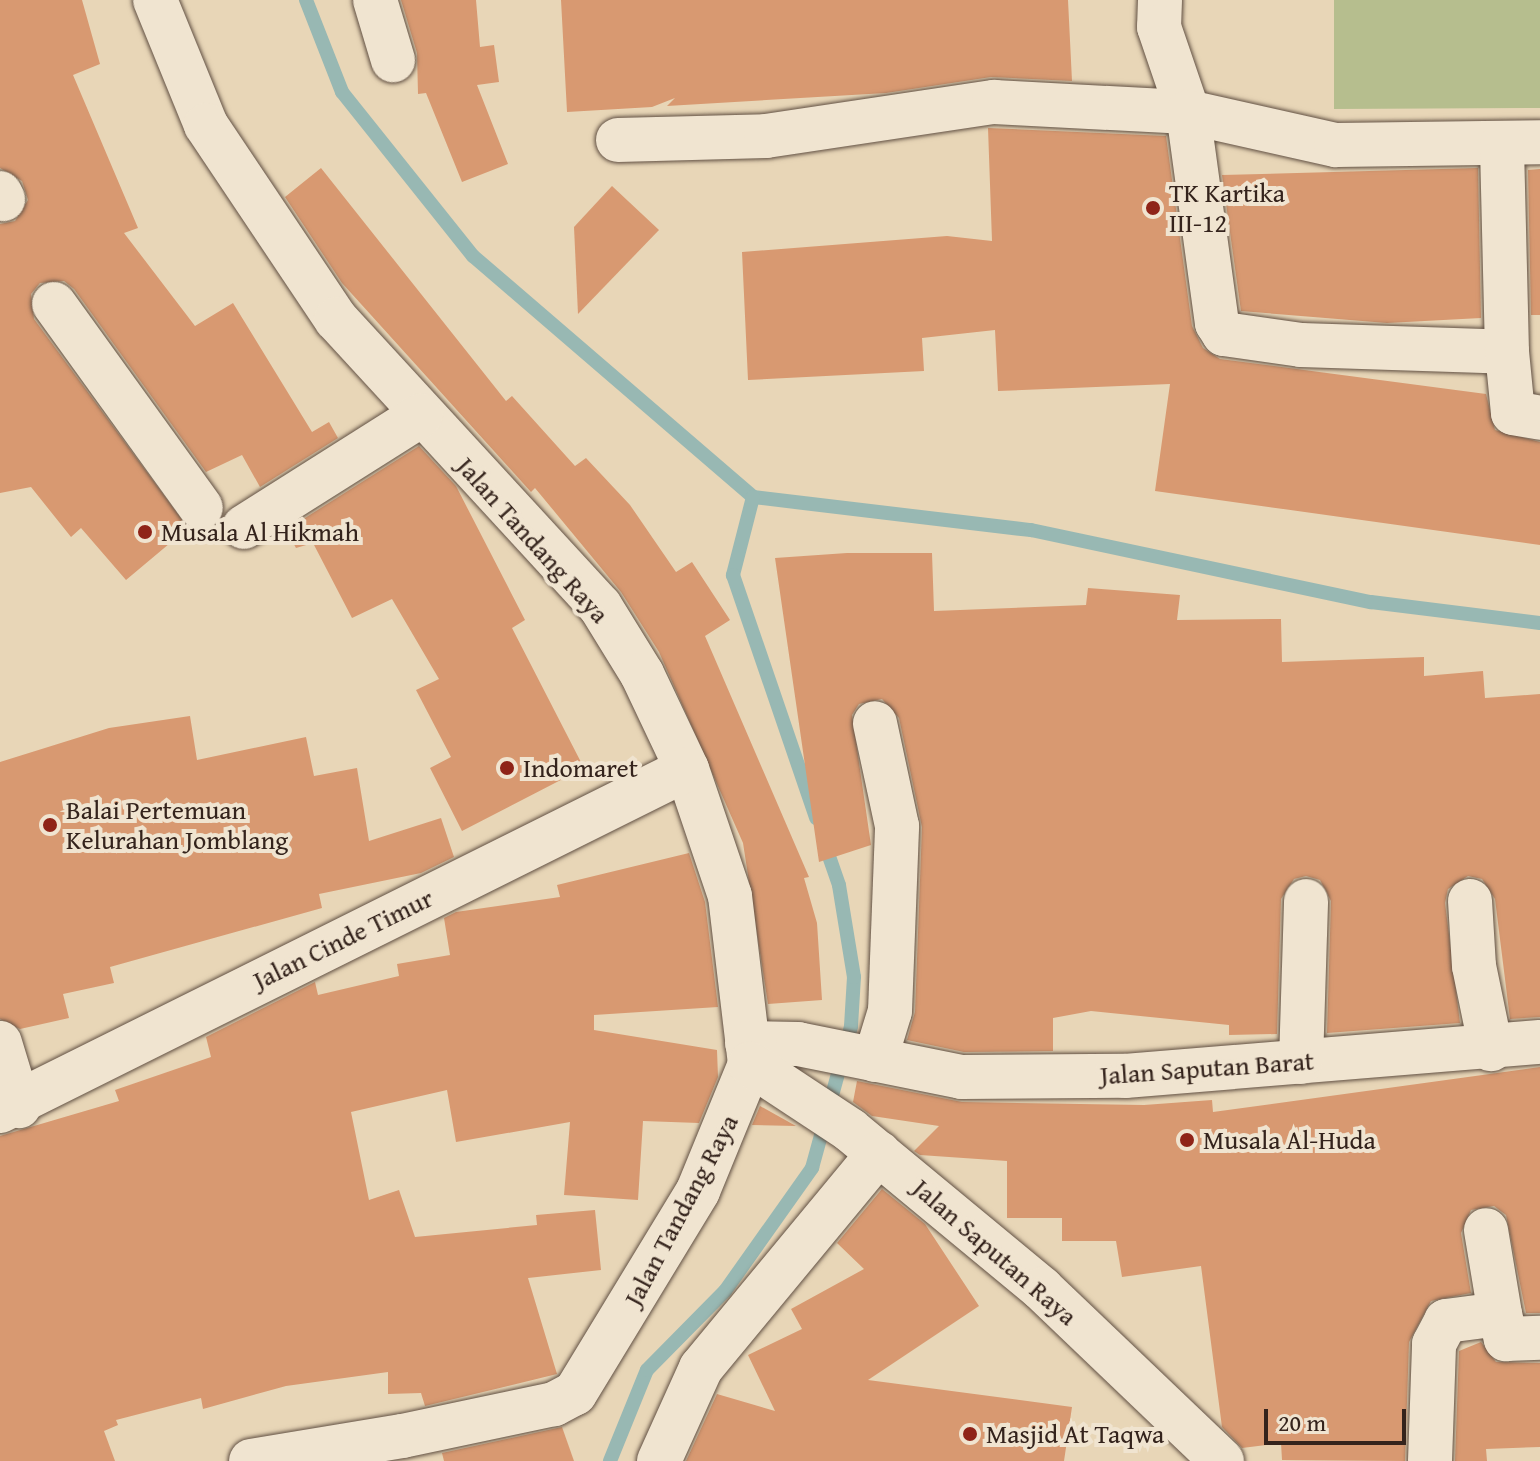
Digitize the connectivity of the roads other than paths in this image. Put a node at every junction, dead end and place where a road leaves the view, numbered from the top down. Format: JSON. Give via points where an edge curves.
{"nodes":[{"id":1,"x":155,"y":0,"type":"edge"},
{"id":2,"x":375,"y":0,"type":"edge"},
{"id":3,"x":1160,"y":0,"type":"edge"},
{"id":4,"x":393,"y":60,"type":"dead end"},
{"id":5,"x":1188,"y":112,"type":"junction"},
{"id":6,"x":618,"y":140,"type":"dead end"},
{"id":7,"x":1521,"y":143,"type":"edge"},
{"id":8,"x":54,"y":304,"type":"dead end"},
{"id":9,"x":1507,"y":352,"type":"junction"},
{"id":10,"x":421,"y":415,"type":"junction"},
{"id":11,"x":1540,"y":418,"type":"edge"},
{"id":12,"x":201,"y":508,"type":"dead end"},
{"id":13,"x":244,"y":527,"type":"dead end"},
{"id":14,"x":875,"y":723,"type":"dead end"},
{"id":15,"x":687,"y":769,"type":"junction"},
{"id":16,"x":1306,"y":901,"type":"dead end"},
{"id":17,"x":1470,"y":901,"type":"dead end"},
{"id":18,"x":1540,"y":1042,"type":"edge"},
{"id":19,"x":0,"y":1043,"type":"edge"},
{"id":20,"x":1491,"y":1049,"type":"junction"},
{"id":21,"x":748,"y":1053,"type":"junction"},
{"id":22,"x":875,"y":1060,"type":"junction"},
{"id":23,"x":1301,"y":1062,"type":"junction"},
{"id":24,"x":10,"y":1109,"type":"edge"},
{"id":25,"x":865,"y":1141,"type":"junction"},
{"id":26,"x":1486,"y":1230,"type":"dead end"},
{"id":27,"x":1500,"y":1314,"type":"junction"},
{"id":28,"x":1540,"y":1338,"type":"edge"},
{"id":29,"x":1214,"y":1458,"type":"edge"},
{"id":30,"x":251,"y":1461,"type":"edge"},
{"id":31,"x":659,"y":1461,"type":"edge"},
{"id":32,"x":1430,"y":1461,"type":"edge"}],
"edges":[{"from":1,"to":10,"type":"street","name":"Jalan Tandang Raya","via":[[165,36],[206,125],[264,217],[336,319]]},
{"from":2,"to":4,"type":"street"},
{"from":3,"to":5,"type":"street","via":[[1159,27]]},
{"from":5,"to":6,"type":"street","via":[[994,102],[766,136]]},
{"from":5,"to":7,"type":"street","via":[[1336,145]]},
{"from":5,"to":9,"type":"street","via":[[1217,323],[1224,334],[1301,345]]},
{"from":7,"to":9,"type":"street"},
{"from":8,"to":12,"type":"street"},
{"from":9,"to":11,"type":"street","via":[[1513,413]]},
{"from":10,"to":13,"type":"street"},
{"from":10,"to":15,"type":"street","name":"Jalan Tandang Raya","via":[[600,606],[663,713]]},
{"from":14,"to":22,"type":"street","via":[[897,826],[890,1011]]},
{"from":15,"to":21,"type":"street","name":"Jalan Tandang Raya","via":[[730,896]]},
{"from":15,"to":24,"type":"street","name":"Jalan Cinde Timur"},
{"from":16,"to":23,"type":"street"},
{"from":17,"to":20,"type":"street","via":[[1474,966]]},
{"from":18,"to":20,"type":"street","name":"Jalan Saputan Barat"},
{"from":19,"to":24,"type":"street"},
{"from":20,"to":23,"type":"street","name":"Jalan Saputan Barat"},
{"from":21,"to":22,"type":"street","name":"Jalan Saputan Barat","via":[[798,1044]]},
{"from":21,"to":25,"type":"street","name":"Jalan Saputan Raya"},
{"from":21,"to":30,"type":"street","name":"Jalan Tandang Raya","via":[[698,1191],[575,1393],[554,1404],[402,1436]]},
{"from":22,"to":23,"type":"street","name":"Jalan Saputan Barat","via":[[962,1077],[1125,1076]]},
{"from":25,"to":29,"type":"street","name":"Jalan Saputan Raya","via":[[1042,1289]]},
{"from":25,"to":31,"type":"street","via":[[701,1368]]},
{"from":26,"to":27,"type":"street"},
{"from":27,"to":28,"type":"street","via":[[1506,1339]]},
{"from":27,"to":32,"type":"street","via":[[1446,1321],[1434,1344]]}]}
